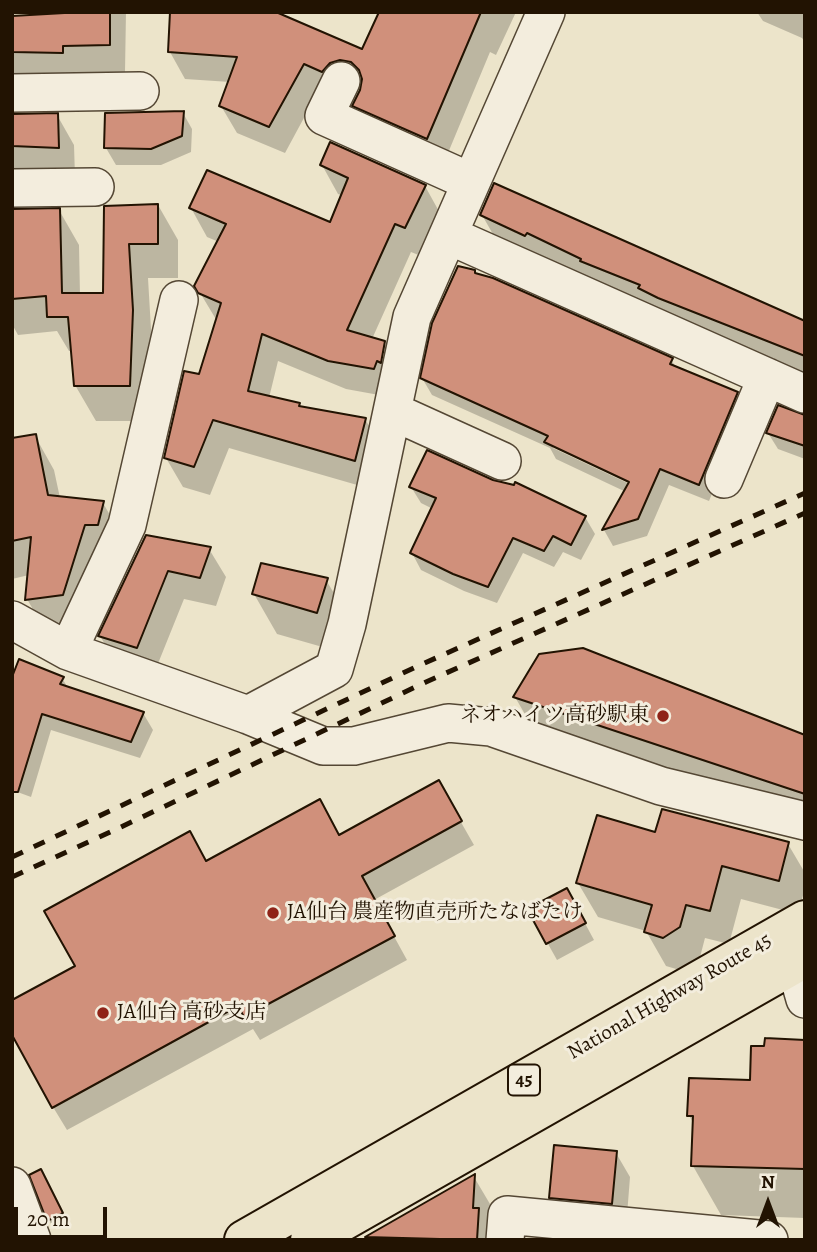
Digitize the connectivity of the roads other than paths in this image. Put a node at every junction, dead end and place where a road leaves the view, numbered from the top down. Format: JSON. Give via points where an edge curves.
{"nodes":[{"id":1,"x":546,"y":12,"type":"edge"},
{"id":2,"x":341,"y":81,"type":"dead end"},
{"id":3,"x":139,"y":90,"type":"dead end"},
{"id":4,"x":12,"y":93,"type":"edge"},
{"id":5,"x":471,"y":182,"type":"junction"},
{"id":6,"x":95,"y":187,"type":"dead end"},
{"id":7,"x":12,"y":188,"type":"edge"},
{"id":8,"x":447,"y":235,"type":"junction"},
{"id":9,"x":179,"y":300,"type":"dead end"},
{"id":10,"x":767,"y":377,"type":"junction"},
{"id":11,"x":805,"y":394,"type":"edge"},
{"id":12,"x":394,"y":412,"type":"junction"},
{"id":13,"x":502,"y":461,"type":"dead end"},
{"id":14,"x":724,"y":479,"type":"dead end"},
{"id":15,"x":12,"y":620,"type":"edge"},
{"id":16,"x":68,"y":651,"type":"junction"},
{"id":17,"x":248,"y":715,"type":"junction"},
{"id":18,"x":805,"y":821,"type":"edge"},
{"id":19,"x":805,"y":920,"type":"edge"},
{"id":20,"x":801,"y":974,"type":"edge"},
{"id":21,"x":12,"y":1186,"type":"edge"},
{"id":22,"x":675,"y":1235,"type":"edge"},
{"id":23,"x":32,"y":1240,"type":"edge"},
{"id":24,"x":244,"y":1240,"type":"edge"},
{"id":25,"x":310,"y":1240,"type":"edge"},
{"id":26,"x":505,"y":1240,"type":"edge"},
{"id":27,"x":769,"y":1240,"type":"edge"}],
"edges":[{"from":1,"to":5,"type":"street"},
{"from":2,"to":5,"type":"street","via":[[324,116]]},
{"from":3,"to":4,"type":"street"},
{"from":5,"to":8,"type":"street"},
{"from":6,"to":7,"type":"street"},
{"from":8,"to":10,"type":"street"},
{"from":8,"to":12,"type":"street","via":[[412,317]]},
{"from":9,"to":16,"type":"street","via":[[127,525]]},
{"from":10,"to":11,"type":"street"},
{"from":10,"to":14,"type":"street"},
{"from":12,"to":13,"type":"street"},
{"from":12,"to":17,"type":"street","via":[[334,669]]},
{"from":15,"to":16,"type":"street"},
{"from":16,"to":17,"type":"street"},
{"from":17,"to":18,"type":"street","via":[[323,746],[354,746],[448,723],[491,727],[661,786]]},
{"from":19,"to":24,"type":"highway","name":"National Highway Route 45","number":"45"},
{"from":20,"to":25,"type":"highway","name":"National Highway Route 45","number":"45"},
{"from":21,"to":23,"type":"street"},
{"from":22,"to":26,"type":"street","via":[[507,1215]]},
{"from":22,"to":27,"type":"street"}]}
